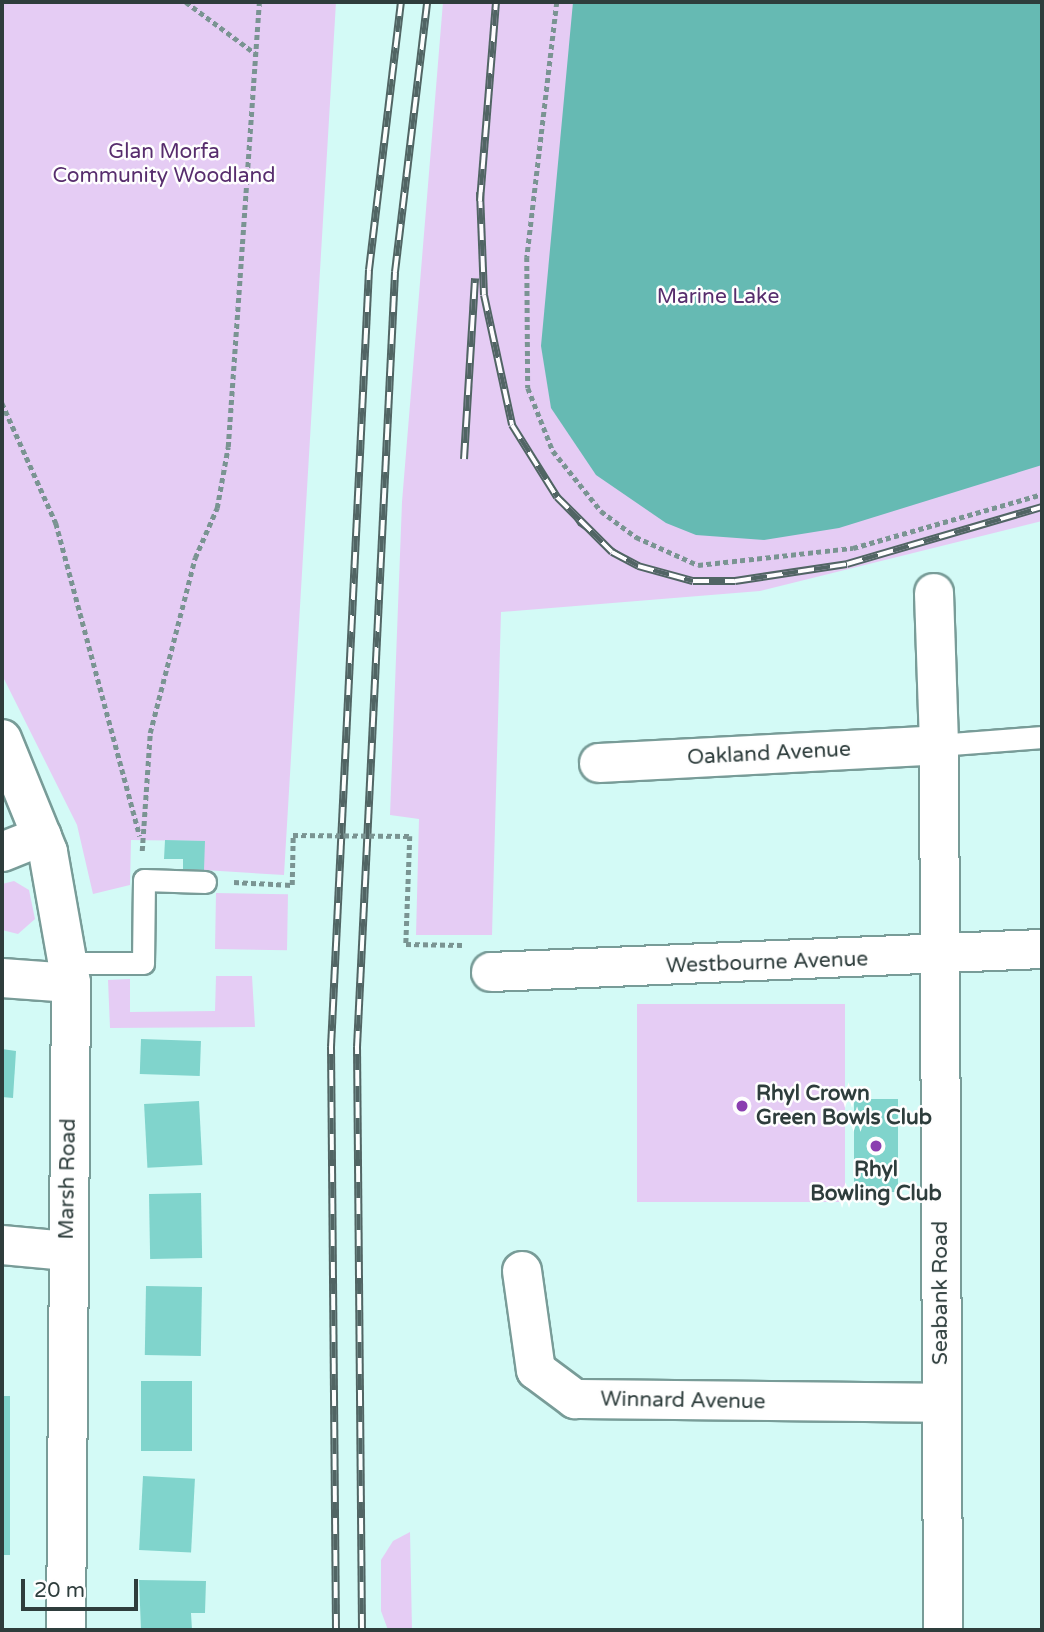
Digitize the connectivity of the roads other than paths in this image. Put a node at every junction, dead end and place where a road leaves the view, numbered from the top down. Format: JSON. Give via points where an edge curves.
{"nodes":[{"id":1,"x":934,"y":593,"type":"dead end"},
{"id":2,"x":1042,"y":737,"type":"edge"},
{"id":3,"x":2,"y":739,"type":"edge"},
{"id":4,"x":939,"y":745,"type":"junction"},
{"id":5,"x":599,"y":763,"type":"dead end"},
{"id":6,"x":42,"y":836,"type":"junction"},
{"id":7,"x":2,"y":852,"type":"edge"},
{"id":8,"x":215,"y":882,"type":"road end"},
{"id":9,"x":1042,"y":949,"type":"edge"},
{"id":10,"x":942,"y":957,"type":"junction"},
{"id":11,"x":491,"y":972,"type":"road end"},
{"id":12,"x":70,"y":973,"type":"junction"},
{"id":13,"x":2,"y":978,"type":"edge"},
{"id":14,"x":2,"y":1245,"type":"edge"},
{"id":15,"x":67,"y":1251,"type":"junction"},
{"id":16,"x":522,"y":1270,"type":"dead end"},
{"id":17,"x":941,"y":1403,"type":"junction"},
{"id":18,"x":66,"y":1630,"type":"edge"},
{"id":19,"x":943,"y":1630,"type":"edge"}],
"edges":[{"from":1,"to":4,"type":"street"},
{"from":2,"to":4,"type":"lane"},
{"from":3,"to":6,"type":"street","name":"Marsh Road"},
{"from":4,"to":5,"type":"street","name":"Oakland Avenue"},
{"from":4,"to":10,"type":"street"},
{"from":6,"to":7,"type":"street"},
{"from":6,"to":12,"type":"street","name":"Marsh Road"},
{"from":8,"to":12,"type":"lane","via":[[144,880],[143,963]]},
{"from":9,"to":10,"type":"street","name":"Westbourne Avenue"},
{"from":10,"to":11,"type":"street","name":"Westbourne Avenue"},
{"from":10,"to":17,"type":"street","name":"Seabank Road"},
{"from":12,"to":13,"type":"street"},
{"from":12,"to":15,"type":"street","name":"Marsh Road"},
{"from":14,"to":15,"type":"street"},
{"from":15,"to":18,"type":"street","name":"Marsh Road"},
{"from":16,"to":17,"type":"street","name":"Winnard Avenue","via":[[536,1370],[575,1399]]},
{"from":17,"to":19,"type":"street","name":"Seabank Road"}]}
